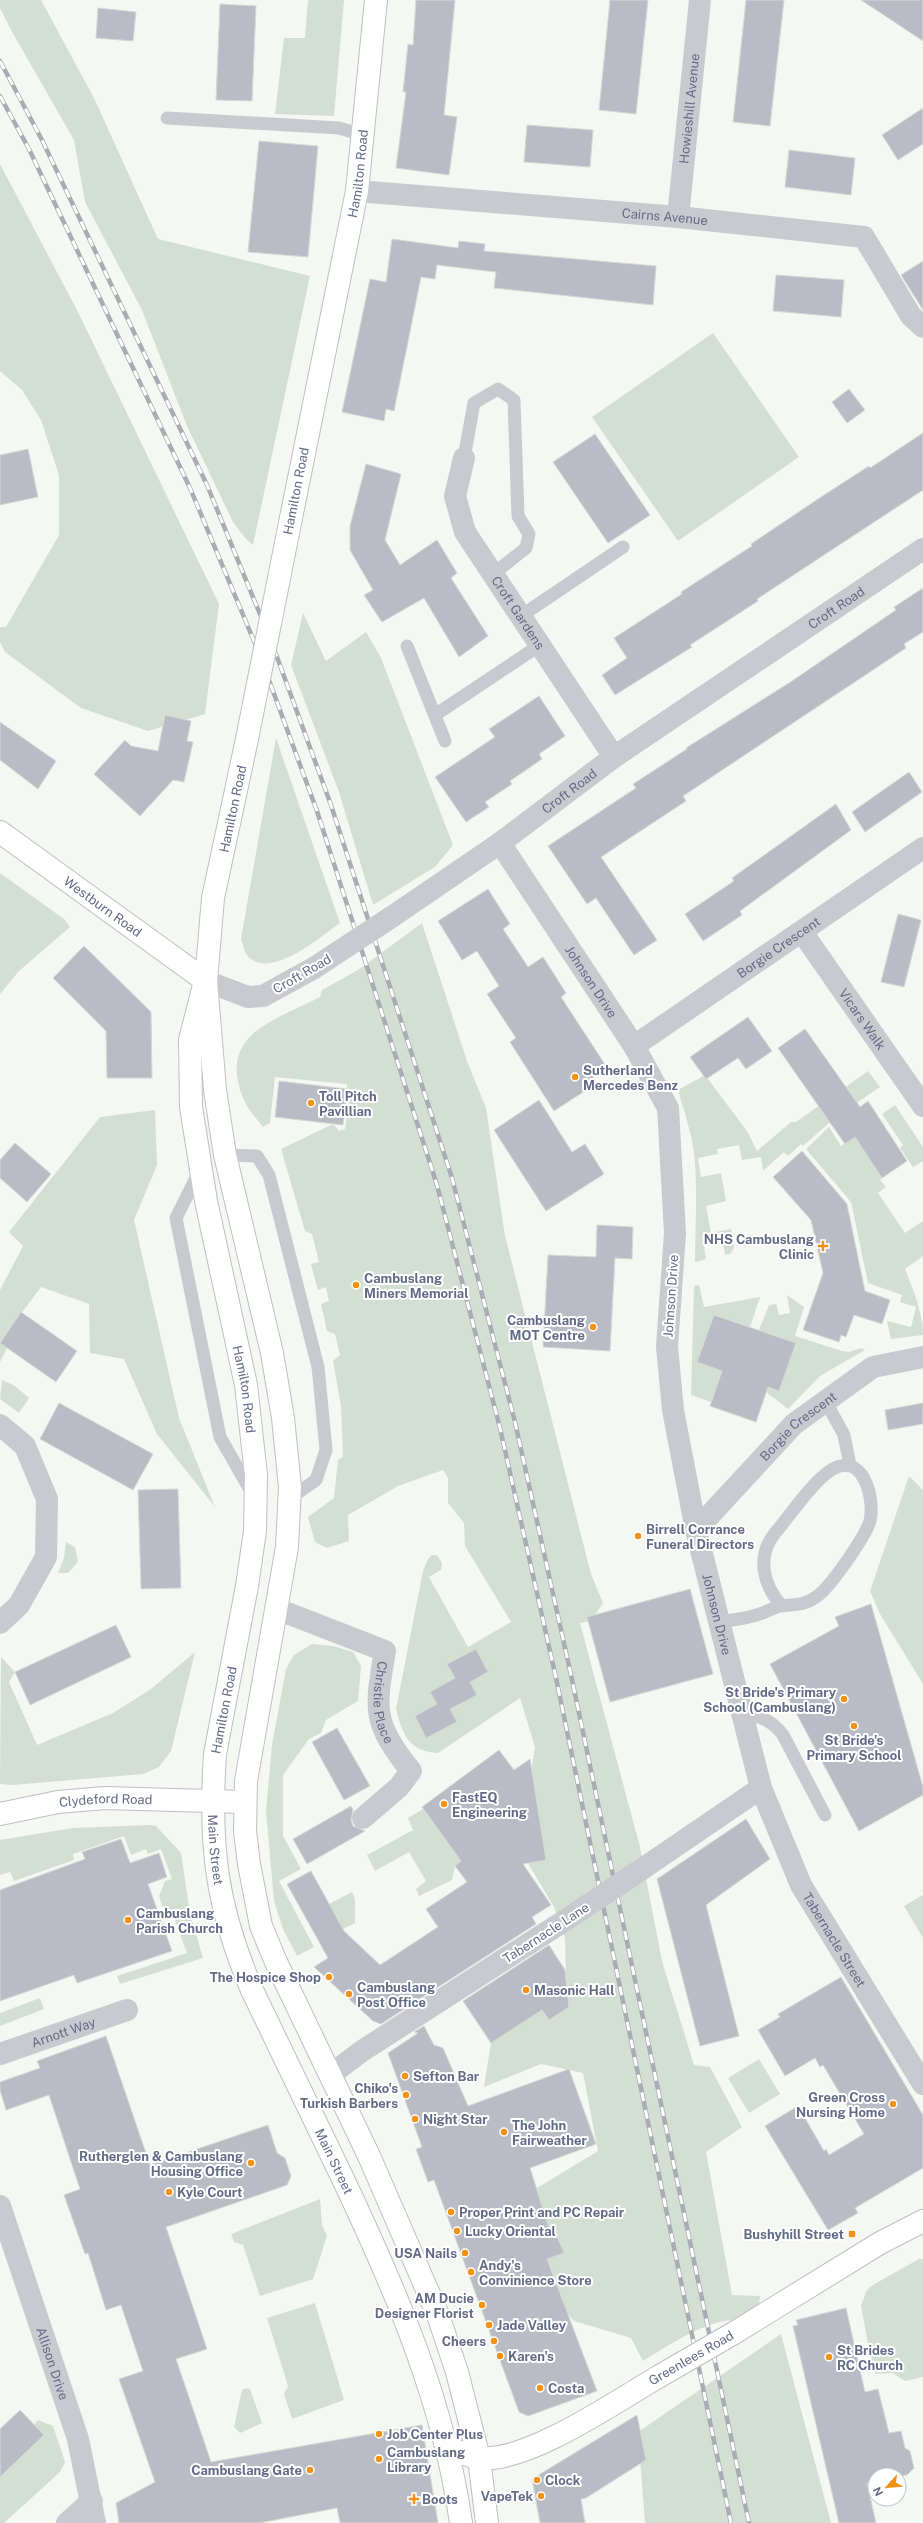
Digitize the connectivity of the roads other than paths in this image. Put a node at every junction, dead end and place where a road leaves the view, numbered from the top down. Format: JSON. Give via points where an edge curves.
{"nodes":[{"id":1,"x":376,"y":0,"type":"edge"},
{"id":2,"x":700,"y":0,"type":"edge"},
{"id":3,"x":167,"y":118,"type":"dead end"},
{"id":4,"x":363,"y":135,"type":"junction"},
{"id":5,"x":357,"y":191,"type":"junction"},
{"id":6,"x":678,"y":217,"type":"junction"},
{"id":7,"x":923,"y":327,"type":"edge"},
{"id":8,"x":464,"y":458,"type":"joint"},
{"id":9,"x":623,"y":547,"type":"dead end"},
{"id":10,"x":923,"y":550,"type":"edge"},
{"id":11,"x":493,"y":574,"type":"junction"},
{"id":12,"x":521,"y":616,"type":"junction"},
{"id":13,"x":540,"y":645,"type":"junction"},
{"id":14,"x":407,"y":646,"type":"dead end"},
{"id":15,"x":435,"y":715,"type":"junction"},
{"id":16,"x":445,"y":741,"type":"dead end"},
{"id":17,"x":614,"y":757,"type":"junction"},
{"id":18,"x":0,"y":832,"type":"edge"},
{"id":19,"x":500,"y":843,"type":"junction"},
{"id":20,"x":923,"y":848,"type":"edge"},
{"id":21,"x":802,"y":932,"type":"junction"},
{"id":22,"x":206,"y":981,"type":"junction"},
{"id":23,"x":634,"y":1046,"type":"junction"},
{"id":24,"x":923,"y":1106,"type":"edge"},
{"id":25,"x":225,"y":1155,"type":"junction"},
{"id":26,"x":200,"y":1170,"type":"junction"},
{"id":27,"x":923,"y":1357,"type":"edge"},
{"id":28,"x":826,"y":1402,"type":"junction"},
{"id":29,"x":0,"y":1425,"type":"edge"},
{"id":30,"x":850,"y":1465,"type":"junction"},
{"id":31,"x":255,"y":1498,"type":"junction"},
{"id":32,"x":289,"y":1498,"type":"junction"},
{"id":33,"x":696,"y":1530,"type":"junction"},
{"id":34,"x":782,"y":1606,"type":"junction"},
{"id":35,"x":277,"y":1610,"type":"junction"},
{"id":36,"x":720,"y":1622,"type":"junction"},
{"id":37,"x":0,"y":1623,"type":"edge"},
{"id":38,"x":743,"y":1711,"type":"junction"},
{"id":39,"x":761,"y":1788,"type":"junction"},
{"id":40,"x":212,"y":1802,"type":"junction"},
{"id":41,"x":245,"y":1802,"type":"junction"},
{"id":42,"x":0,"y":1814,"type":"edge"},
{"id":43,"x":825,"y":1816,"type":"dead end"},
{"id":44,"x":363,"y":1818,"type":"dead end"},
{"id":45,"x":127,"y":2010,"type":"dead end"},
{"id":46,"x":0,"y":2054,"type":"edge"},
{"id":47,"x":330,"y":2075,"type":"junction"},
{"id":48,"x":923,"y":2084,"type":"edge"},
{"id":49,"x":0,"y":2206,"type":"edge"},
{"id":50,"x":923,"y":2221,"type":"edge"},
{"id":51,"x":5,"y":2238,"type":"edge"},
{"id":52,"x":448,"y":2447,"type":"junction"},
{"id":53,"x":479,"y":2458,"type":"junction"},
{"id":54,"x":92,"y":2501,"type":"junction"},
{"id":55,"x":67,"y":2523,"type":"edge"},
{"id":56,"x":95,"y":2523,"type":"edge"},
{"id":57,"x":461,"y":2523,"type":"edge"},
{"id":58,"x":487,"y":2523,"type":"edge"}],
"edges":[{"from":1,"to":4,"type":"main road","name":"Hamilton Road"},
{"from":2,"to":6,"type":"street","name":"Howieshill Avenue"},
{"from":3,"to":4,"type":"lane","via":[[339,128]]},
{"from":4,"to":5,"type":"main road","name":"Hamilton Road"},
{"from":5,"to":6,"type":"street","name":"Cairns Avenue"},
{"from":5,"to":22,"type":"main road","name":"Hamilton Road","bridge":true,"via":[[214,898]]},
{"from":6,"to":7,"type":"street","name":"Cairns Avenue","via":[[864,237],[911,316]]},
{"from":8,"to":11,"type":"street","name":"Croft Gardens","via":[[455,496],[465,532]]},
{"from":8,"to":11,"type":"lane","via":[[474,404],[498,389],[514,400],[518,516],[529,534],[526,548]]},
{"from":9,"to":12,"type":"lane"},
{"from":10,"to":17,"type":"street","name":"Croft Road"},
{"from":11,"to":12,"type":"street","name":"Croft Gardens"},
{"from":12,"to":13,"type":"street","name":"Croft Gardens"},
{"from":13,"to":15,"type":"lane"},
{"from":13,"to":17,"type":"street","name":"Croft Gardens"},
{"from":14,"to":15,"type":"lane"},
{"from":15,"to":16,"type":"lane"},
{"from":17,"to":19,"type":"street","name":"Croft Road"},
{"from":18,"to":22,"type":"main road","name":"Westburn Road"},
{"from":19,"to":22,"type":"street","name":"Croft Road","bridge":true,"via":[[314,968],[263,996],[248,997]]},
{"from":19,"to":23,"type":"street","name":"Johnson Drive"},
{"from":20,"to":21,"type":"street","name":"Borgie Crescent"},
{"from":21,"to":23,"type":"street","name":"Borgie Crescent"},
{"from":21,"to":24,"type":"street","name":"Vicars Walk"},
{"from":22,"to":25,"type":"main road","name":"Hamilton Road","via":[[215,1090]]},
{"from":22,"to":26,"type":"main road","name":"Hamilton Road","via":[[190,1040],[192,1106]]},
{"from":23,"to":33,"type":"street","name":"Johnson Drive","via":[[668,1108],[675,1233],[667,1347],[673,1410]]},
{"from":25,"to":32,"type":"main road","name":"Hamilton Road","via":[[272,1353],[283,1418]]},
{"from":25,"to":32,"type":"lane","via":[[257,1156],[269,1175],[318,1367],[326,1450],[316,1480]]},
{"from":26,"to":31,"type":"main road","name":"Hamilton Road","via":[[246,1385],[256,1475]]},
{"from":26,"to":31,"type":"lane","via":[[176,1218],[220,1437]]},
{"from":27,"to":28,"type":"street","name":"Borgie Crescent","via":[[873,1367]]},
{"from":28,"to":30,"type":"lane","via":[[844,1435]]},
{"from":28,"to":33,"type":"street","name":"Borgie Crescent","via":[[794,1424]]},
{"from":29,"to":37,"type":"street","via":[[25,1446],[48,1499],[46,1557],[19,1605]]},
{"from":30,"to":34,"type":"lane","via":[[839,1466],[819,1481],[772,1537],[766,1549],[762,1567],[766,1583],[771,1594]]},
{"from":30,"to":34,"type":"lane","via":[[856,1468],[863,1478],[869,1496],[870,1521],[866,1530],[826,1589],[805,1602],[792,1607]]},
{"from":31,"to":40,"type":"main road","name":"Hamilton Road","via":[[254,1539],[215,1754]]},
{"from":32,"to":35,"type":"main road","name":"Hamilton Road","via":[[286,1547]]},
{"from":33,"to":36,"type":"street","name":"Johnson Drive"},
{"from":34,"to":36,"type":"lane","via":[[752,1616]]},
{"from":35,"to":41,"type":"main road","name":"Hamilton Road","via":[[246,1781]]},
{"from":35,"to":44,"type":"street","name":"Christie Place","via":[[386,1651],[378,1693],[380,1723],[393,1748],[411,1771],[399,1787]]},
{"from":36,"to":38,"type":"street","name":"Johnson Drive"},
{"from":38,"to":39,"type":"street","name":"Johnson Drive"},
{"from":38,"to":43,"type":"lane","via":[[766,1719],[780,1730]]},
{"from":39,"to":47,"type":"street","name":"Tabernacle Lane","bridge":true,"via":[[567,1919],[362,2051]]},
{"from":39,"to":48,"type":"street","name":"Tabernacle Street","via":[[801,1884]]},
{"from":40,"to":41,"type":"main road","name":"Clydeford Road"},
{"from":40,"to":42,"type":"main road","name":"Clydeford Road","via":[[105,1798],[58,1802]]},
{"from":40,"to":52,"type":"main road","name":"Main Street","via":[[215,1861],[224,1913],[237,1955],[398,2302],[432,2392]]},
{"from":41,"to":47,"type":"main road","via":[[245,1831],[261,1926]]},
{"from":45,"to":46,"type":"street","name":"Arnott Way"},
{"from":47,"to":53,"type":"main road","via":[[369,2156],[438,2315],[457,2372]]},
{"from":49,"to":51,"type":"street","name":"Allison Drive"},
{"from":50,"to":53,"type":"main road","name":"Greenlees Road","bridge":true,"via":[[880,2243],[734,2333],[542,2443],[512,2455]]},
{"from":51,"to":54,"type":"street","name":"Allison Drive","via":[[78,2439]]},
{"from":52,"to":53,"type":"main road","name":"Greenlees Road"},
{"from":52,"to":57,"type":"main road","name":"Main Street"},
{"from":53,"to":58,"type":"main road"},
{"from":54,"to":55,"type":"street"},
{"from":54,"to":56,"type":"street","name":"Allison Drive"}]}
